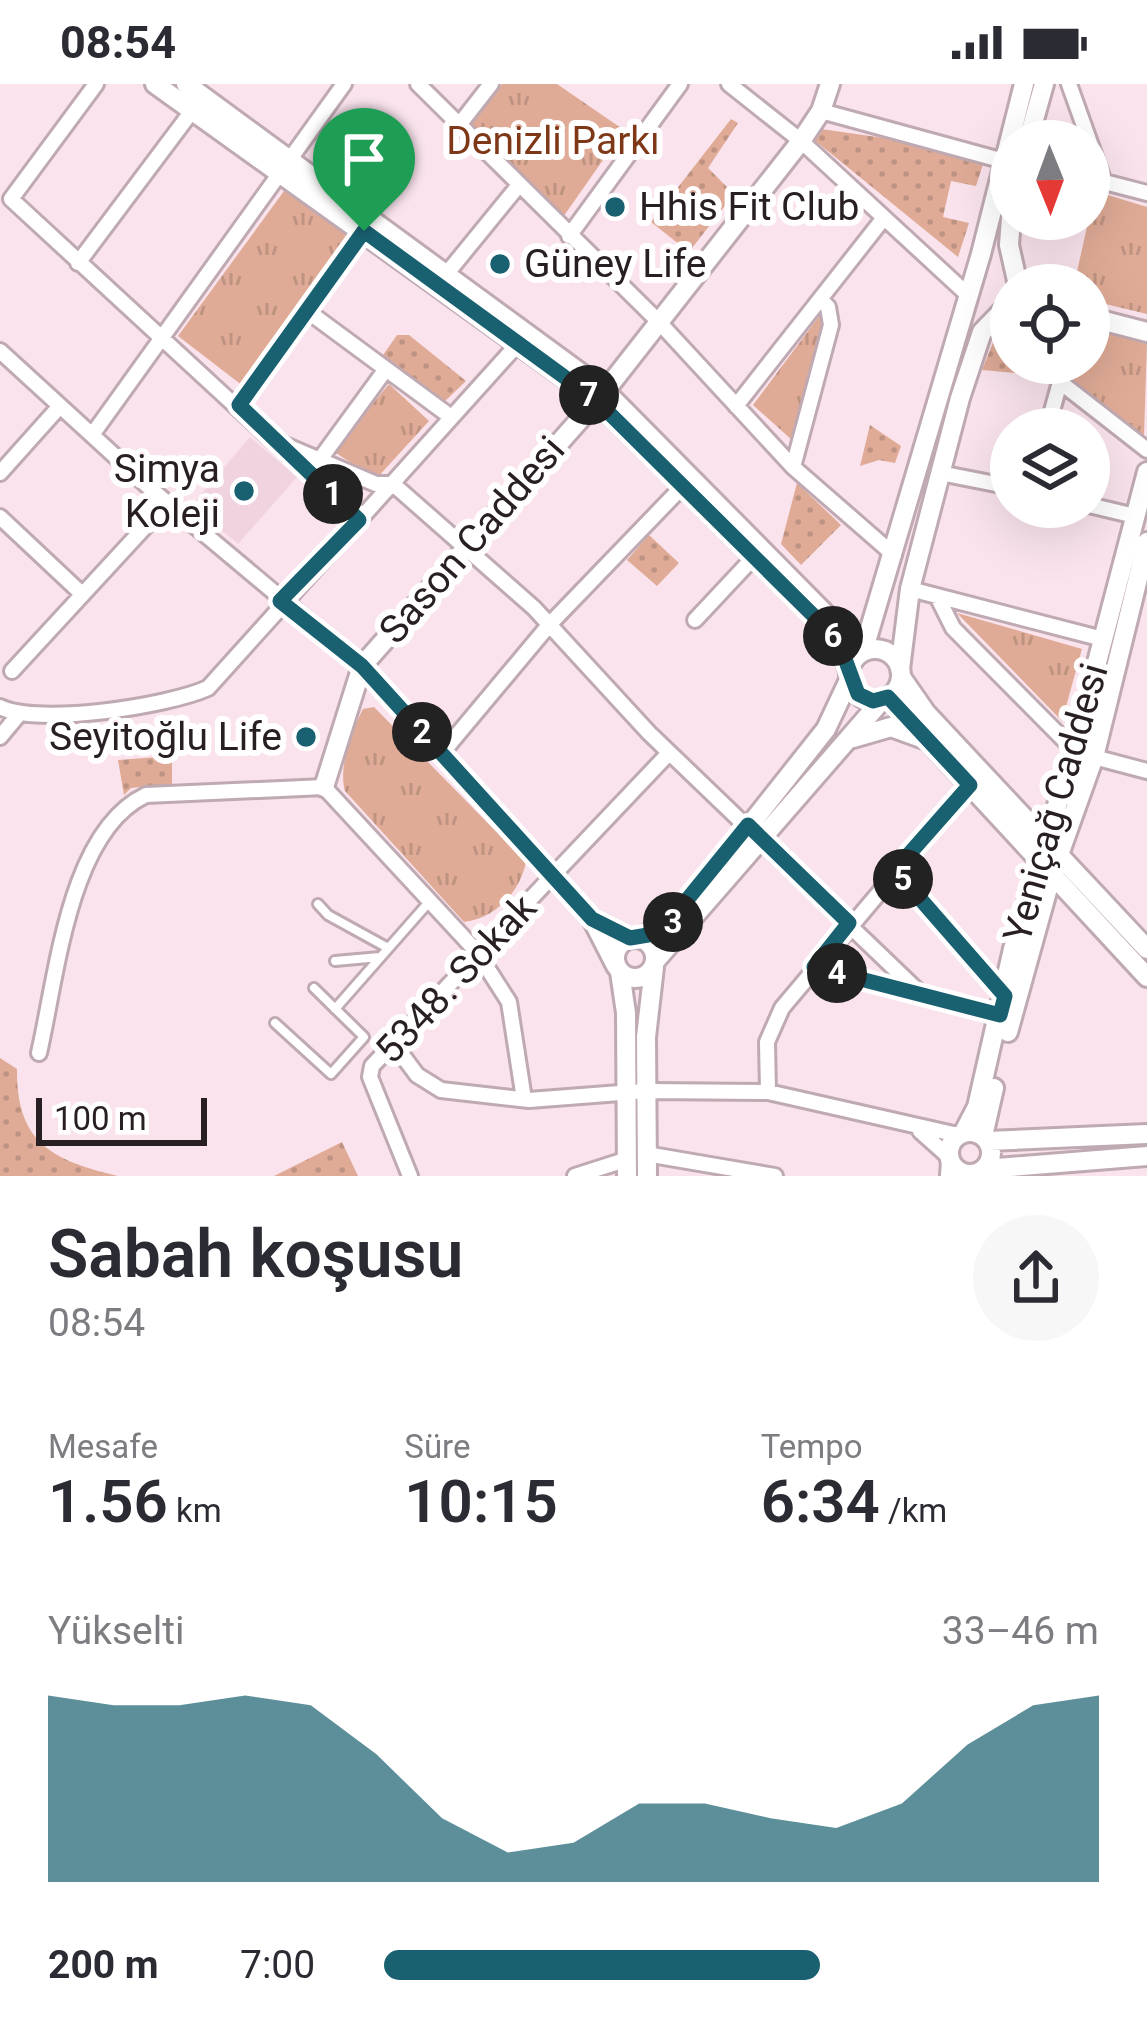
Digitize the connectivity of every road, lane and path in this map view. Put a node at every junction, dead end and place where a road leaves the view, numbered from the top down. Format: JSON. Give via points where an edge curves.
{"nodes":[{"id":1,"x":96,"y":84,"type":"edge"},
{"id":2,"x":155,"y":84,"type":"edge"},
{"id":3,"x":186,"y":84,"type":"edge"},
{"id":4,"x":344,"y":84,"type":"edge"},
{"id":5,"x":418,"y":84,"type":"edge"},
{"id":6,"x":491,"y":84,"type":"edge"},
{"id":7,"x":680,"y":84,"type":"edge"},
{"id":8,"x":730,"y":84,"type":"edge"},
{"id":9,"x":830,"y":84,"type":"edge"},
{"id":10,"x":1024,"y":84,"type":"edge"},
{"id":11,"x":1044,"y":84,"type":"edge"},
{"id":12,"x":1069,"y":84,"type":"edge"},
{"id":13,"x":192,"y":111,"type":"junction"},
{"id":14,"x":821,"y":111,"type":"junction"},
{"id":15,"x":1015,"y":120,"type":"edge"},
{"id":16,"x":1034,"y":120,"type":"edge"},
{"id":17,"x":1079,"y":120,"type":"edge"},
{"id":18,"x":459,"y":125,"type":"junction"},
{"id":19,"x":801,"y":141,"type":"junction"},
{"id":20,"x":990,"y":157,"type":"edge"},
{"id":21,"x":283,"y":167,"type":"junction"},
{"id":22,"x":1110,"y":184,"type":"edge"},
{"id":23,"x":520,"y":185,"type":"junction"},
{"id":24,"x":1147,"y":193,"type":"edge"},
{"id":25,"x":5,"y":200,"type":"edge"},
{"id":26,"x":990,"y":214,"type":"edge"},
{"id":27,"x":883,"y":218,"type":"junction"},
{"id":28,"x":364,"y":231,"type":"junction"},
{"id":29,"x":569,"y":236,"type":"junction"},
{"id":30,"x":78,"y":263,"type":"junction"},
{"id":31,"x":977,"y":263,"type":"junction"},
{"id":32,"x":999,"y":264,"type":"edge"},
{"id":33,"x":448,"y":272,"type":"junction"},
{"id":34,"x":968,"y":295,"type":"junction"},
{"id":35,"x":820,"y":299,"type":"junction"},
{"id":36,"x":990,"y":307,"type":"edge"},
{"id":37,"x":306,"y":310,"type":"junction"},
{"id":38,"x":1110,"y":311,"type":"edge"},
{"id":39,"x":1147,"y":319,"type":"edge"},
{"id":40,"x":658,"y":321,"type":"junction"},
{"id":41,"x":1110,"y":322,"type":"edge"},
{"id":42,"x":990,"y":327,"type":"edge"},
{"id":43,"x":1147,"y":332,"type":"edge"},
{"id":44,"x":162,"y":343,"type":"junction"},
{"id":45,"x":516,"y":346,"type":"junction"},
{"id":46,"x":0,"y":350,"type":"edge"},
{"id":47,"x":386,"y":369,"type":"junction"},
{"id":48,"x":600,"y":396,"type":"junction"},
{"id":49,"x":239,"y":405,"type":"junction"},
{"id":50,"x":60,"y":406,"type":"junction"},
{"id":51,"x":736,"y":406,"type":"junction"},
{"id":52,"x":1053,"y":408,"type":"edge"},
{"id":53,"x":1093,"y":408,"type":"edge"},
{"id":54,"x":451,"y":417,"type":"junction"},
{"id":55,"x":1110,"y":421,"type":"edge"},
{"id":56,"x":92,"y":435,"type":"junction"},
{"id":57,"x":280,"y":443,"type":"junction"},
{"id":58,"x":1147,"y":450,"type":"edge"},
{"id":59,"x":321,"y":458,"type":"junction"},
{"id":60,"x":793,"y":467,"type":"junction"},
{"id":61,"x":1147,"y":472,"type":"edge"},
{"id":62,"x":0,"y":473,"type":"edge"},
{"id":63,"x":940,"y":473,"type":"junction"},
{"id":64,"x":990,"y":483,"type":"edge"},
{"id":65,"x":393,"y":484,"type":"junction"},
{"id":66,"x":682,"y":486,"type":"junction"},
{"id":67,"x":167,"y":503,"type":"junction"},
{"id":68,"x":1110,"y":510,"type":"edge"},
{"id":69,"x":1135,"y":516,"type":"junction"},
{"id":70,"x":0,"y":518,"type":"edge"},
{"id":71,"x":359,"y":520,"type":"junction"},
{"id":72,"x":1147,"y":542,"type":"edge"},
{"id":73,"x":465,"y":549,"type":"junction"},
{"id":74,"x":894,"y":555,"type":"junction"},
{"id":75,"x":754,"y":557,"type":"junction"},
{"id":76,"x":884,"y":585,"type":"junction"},
{"id":77,"x":910,"y":589,"type":"junction"},
{"id":78,"x":82,"y":594,"type":"junction"},
{"id":79,"x":939,"y":600,"type":"junction"},
{"id":80,"x":280,"y":601,"type":"junction"},
{"id":81,"x":822,"y":608,"type":"junction"},
{"id":82,"x":695,"y":620,"type":"dead end"},
{"id":83,"x":550,"y":625,"type":"junction"},
{"id":84,"x":1103,"y":639,"type":"junction"},
{"id":85,"x":863,"y":652,"type":"junction"},
{"id":86,"x":362,"y":666,"type":"junction"},
{"id":87,"x":11,"y":671,"type":"dead end"},
{"id":88,"x":900,"y":673,"type":"junction"},
{"id":89,"x":849,"y":675,"type":"junction"},
{"id":90,"x":885,"y":699,"type":"junction"},
{"id":91,"x":0,"y":707,"type":"edge"},
{"id":92,"x":20,"y":713,"type":"junction"},
{"id":93,"x":0,"y":737,"type":"edge"},
{"id":94,"x":849,"y":740,"type":"junction"},
{"id":95,"x":929,"y":741,"type":"junction"},
{"id":96,"x":1074,"y":750,"type":"junction"},
{"id":97,"x":670,"y":752,"type":"junction"},
{"id":98,"x":442,"y":753,"type":"junction"},
{"id":99,"x":1094,"y":757,"type":"junction"},
{"id":100,"x":1147,"y":771,"type":"edge"},
{"id":101,"x":970,"y":785,"type":"junction"},
{"id":102,"x":324,"y":788,"type":"junction"},
{"id":103,"x":1060,"y":799,"type":"junction"},
{"id":104,"x":1020,"y":815,"type":"junction"},
{"id":105,"x":755,"y":831,"type":"junction"},
{"id":106,"x":1053,"y":850,"type":"junction"},
{"id":107,"x":895,"y":870,"type":"junction"},
{"id":108,"x":1045,"y":871,"type":"junction"},
{"id":109,"x":552,"y":877,"type":"junction"},
{"id":110,"x":430,"y":901,"type":"junction"},
{"id":111,"x":318,"y":904,"type":"dead end"},
{"id":112,"x":592,"y":919,"type":"junction"},
{"id":113,"x":849,"y":923,"type":"junction"},
{"id":114,"x":633,"y":938,"type":"junction"},
{"id":115,"x":388,"y":948,"type":"junction"},
{"id":116,"x":1147,"y":949,"type":"edge"},
{"id":117,"x":477,"y":952,"type":"junction"},
{"id":118,"x":380,"y":957,"type":"junction"},
{"id":119,"x":335,"y":961,"type":"dead end"},
{"id":120,"x":655,"y":964,"type":"junction"},
{"id":121,"x":814,"y":967,"type":"junction"},
{"id":122,"x":618,"y":969,"type":"junction"},
{"id":123,"x":1147,"y":977,"type":"edge"},
{"id":124,"x":314,"y":988,"type":"dead end"},
{"id":125,"x":921,"y":994,"type":"junction"},
{"id":126,"x":1002,"y":1006,"type":"junction"},
{"id":127,"x":335,"y":1009,"type":"junction"},
{"id":128,"x":275,"y":1023,"type":"dead end"},
{"id":129,"x":391,"y":1040,"type":"junction"},
{"id":130,"x":39,"y":1053,"type":"dead end"},
{"id":131,"x":637,"y":1091,"type":"junction"},
{"id":132,"x":768,"y":1092,"type":"junction"},
{"id":133,"x":524,"y":1099,"type":"junction"},
{"id":134,"x":905,"y":1123,"type":"junction"},
{"id":135,"x":1147,"y":1134,"type":"edge"},
{"id":136,"x":973,"y":1136,"type":"junction"},
{"id":137,"x":1147,"y":1156,"type":"edge"},
{"id":138,"x":634,"y":1163,"type":"edge"},
{"id":139,"x":949,"y":1164,"type":"edge"},
{"id":140,"x":980,"y":1172,"type":"edge"},
{"id":141,"x":769,"y":1175,"type":"edge"},
{"id":142,"x":410,"y":1176,"type":"edge"},
{"id":143,"x":575,"y":1176,"type":"edge"},
{"id":144,"x":647,"y":1176,"type":"edge"}],
"edges":[{"from":1,"to":25,"type":"street"},
{"from":2,"to":13,"type":"main road"},
{"from":3,"to":21,"type":"main road"},
{"from":4,"to":21,"type":"street"},
{"from":5,"to":18,"type":"street"},
{"from":6,"to":18,"type":"street"},
{"from":7,"to":29,"type":"street"},
{"from":8,"to":19,"type":"street"},
{"from":9,"to":14,"type":"main road","name":"Sason Caddesi"},
{"from":10,"to":15,"type":"main road"},
{"from":11,"to":16,"type":"main road"},
{"from":12,"to":17,"type":"street"},
{"from":13,"to":21,"type":"main road"},
{"from":13,"to":30,"type":"street"},
{"from":14,"to":19,"type":"main road","name":"Sason Caddesi"},
{"from":14,"to":20,"type":"street"},
{"from":18,"to":23,"type":"street"},
{"from":19,"to":27,"type":"street"},
{"from":19,"to":40,"type":"main road","name":"Sason Caddesi"},
{"from":21,"to":28,"type":"main road"},
{"from":21,"to":33,"type":"main road"},
{"from":21,"to":44,"type":"street"},
{"from":22,"to":24,"type":"street"},
{"from":23,"to":29,"type":"street"},
{"from":23,"to":33,"type":"street"},
{"from":25,"to":30,"type":"street"},
{"from":26,"to":31,"type":"main road"},
{"from":27,"to":34,"type":"street"},
{"from":27,"to":35,"type":"street"},
{"from":28,"to":37,"type":"street"},
{"from":28,"to":45,"type":"main road"},
{"from":29,"to":40,"type":"street"},
{"from":30,"to":44,"type":"street"},
{"from":31,"to":32,"type":"main road"},
{"from":31,"to":34,"type":"main road"},
{"from":33,"to":48,"type":"main road"},
{"from":34,"to":36,"type":"main road"},
{"from":34,"to":74,"type":"main road"},
{"from":35,"to":51,"type":"street"},
{"from":35,"to":60,"type":"street","via":[[831,326]]},
{"from":37,"to":47,"type":"street"},
{"from":37,"to":49,"type":"street"},
{"from":38,"to":39,"type":"main road"},
{"from":40,"to":48,"type":"main road","name":"Sason Caddesi"},
{"from":40,"to":51,"type":"street"},
{"from":41,"to":43,"type":"main road"},
{"from":42,"to":63,"type":"main road","via":[[978,340]]},
{"from":44,"to":49,"type":"street"},
{"from":44,"to":56,"type":"street"},
{"from":45,"to":48,"type":"main road"},
{"from":45,"to":54,"type":"street"},
{"from":46,"to":50,"type":"street"},
{"from":47,"to":54,"type":"street"},
{"from":47,"to":59,"type":"street"},
{"from":48,"to":66,"type":"main road"},
{"from":48,"to":73,"type":"main road","name":"Sason Caddesi"},
{"from":48,"to":81,"type":"main road"},
{"from":49,"to":57,"type":"street"},
{"from":50,"to":56,"type":"street"},
{"from":50,"to":62,"type":"street"},
{"from":51,"to":60,"type":"street"},
{"from":52,"to":53,"type":"street","via":[[1060,382]]},
{"from":54,"to":65,"type":"street"},
{"from":55,"to":58,"type":"street"},
{"from":56,"to":67,"type":"street"},
{"from":57,"to":59,"type":"street"},
{"from":57,"to":71,"type":"street"},
{"from":59,"to":65,"type":"street"},
{"from":60,"to":74,"type":"street"},
{"from":61,"to":69,"type":"main road","name":"Yeniçağ Caddesi"},
{"from":63,"to":64,"type":"street"},
{"from":63,"to":77,"type":"main road"},
{"from":65,"to":71,"type":"street"},
{"from":65,"to":73,"type":"street"},
{"from":66,"to":75,"type":"main road"},
{"from":66,"to":83,"type":"street"},
{"from":67,"to":78,"type":"street"},
{"from":67,"to":80,"type":"street"},
{"from":68,"to":69,"type":"street"},
{"from":69,"to":84,"type":"main road","name":"Yeniçağ Caddesi"},
{"from":70,"to":78,"type":"street"},
{"from":71,"to":80,"type":"street"},
{"from":72,"to":99,"type":"main road","name":"Yeniçağ Caddesi"},
{"from":73,"to":83,"type":"street"},
{"from":73,"to":86,"type":"main road","name":"Sason Caddesi"},
{"from":74,"to":76,"type":"main road"},
{"from":75,"to":82,"type":"street"},
{"from":75,"to":89,"type":"main road","via":[[829,631]]},
{"from":76,"to":81,"type":"main road","via":[[857,618]]},
{"from":76,"to":85,"type":"main road"},
{"from":77,"to":79,"type":"street"},
{"from":77,"to":88,"type":"main road"},
{"from":78,"to":87,"type":"street"},
{"from":79,"to":84,"type":"street"},
{"from":79,"to":96,"type":"street","via":[[953,628]]},
{"from":80,"to":86,"type":"street"},
{"from":80,"to":92,"type":"street","via":[[208,688],[147,704]]},
{"from":81,"to":85,"type":"main road"},
{"from":83,"to":97,"type":"street"},
{"from":83,"to":98,"type":"street"},
{"from":84,"to":96,"type":"main road","name":"Yeniçağ Caddesi"},
{"from":85,"to":88,"type":"main road","via":[[886,652]]},
{"from":85,"to":89,"type":"main road"},
{"from":86,"to":98,"type":"street"},
{"from":86,"to":102,"type":"main road","name":"Sason Caddesi"},
{"from":88,"to":90,"type":"main road"},
{"from":88,"to":104,"type":"main road"},
{"from":89,"to":90,"type":"main road","via":[[865,699]]},
{"from":89,"to":105,"type":"main road","via":[[826,729]]},
{"from":90,"to":94,"type":"main road"},
{"from":90,"to":95,"type":"main road"},
{"from":91,"to":92,"type":"street"},
{"from":92,"to":93,"type":"street"},
{"from":94,"to":95,"type":"main road","via":[[891,727]]},
{"from":94,"to":105,"type":"main road"},
{"from":95,"to":101,"type":"main road"},
{"from":96,"to":103,"type":"main road","name":"Yeniçağ Caddesi"},
{"from":97,"to":105,"type":"street"},
{"from":97,"to":109,"type":"street","name":"5348. Sokak"},
{"from":98,"to":109,"type":"street"},
{"from":99,"to":100,"type":"street"},
{"from":99,"to":106,"type":"main road","name":"Yeniçağ Caddesi"},
{"from":101,"to":107,"type":"street"},
{"from":101,"to":108,"type":"main road"},
{"from":102,"to":110,"type":"street"},
{"from":102,"to":130,"type":"street","via":[[146,795],[121,806],[86,861]]},
{"from":103,"to":104,"type":"main road","via":[[1045,814]]},
{"from":103,"to":106,"type":"main road","name":"Yeniçağ Caddesi"},
{"from":104,"to":106,"type":"main road"},
{"from":105,"to":113,"type":"street"},
{"from":105,"to":114,"type":"main road","via":[[670,926]]},
{"from":105,"to":120,"type":"main road"},
{"from":106,"to":108,"type":"main road","name":"Yeniçağ Caddesi"},
{"from":106,"to":116,"type":"main road"},
{"from":107,"to":113,"type":"street"},
{"from":107,"to":126,"type":"street"},
{"from":108,"to":123,"type":"main road"},
{"from":108,"to":126,"type":"main road","name":"Yeniçağ Caddesi"},
{"from":108,"to":136,"type":"main road","name":"Yeniçağ Caddesi"},
{"from":109,"to":112,"type":"street"},
{"from":109,"to":117,"type":"street","name":"5348. Sokak"},
{"from":110,"to":115,"type":"lane"},
{"from":110,"to":117,"type":"street"},
{"from":111,"to":115,"type":"lane"},
{"from":112,"to":114,"type":"main road"},
{"from":112,"to":122,"type":"main road"},
{"from":113,"to":121,"type":"street"},
{"from":113,"to":125,"type":"street"},
{"from":114,"to":120,"type":"main road","via":[[653,948]]},
{"from":114,"to":122,"type":"main road","via":[[616,952]]},
{"from":115,"to":118,"type":"lane"},
{"from":117,"to":129,"type":"street","name":"5348. Sokak"},
{"from":117,"to":133,"type":"street","via":[[509,1002]]},
{"from":118,"to":119,"type":"lane"},
{"from":118,"to":127,"type":"lane"},
{"from":120,"to":122,"type":"main road","via":[[639,979]]},
{"from":120,"to":131,"type":"main road"},
{"from":121,"to":125,"type":"street"},
{"from":121,"to":132,"type":"street","via":[[767,1042]]},
{"from":122,"to":131,"type":"main road"},
{"from":124,"to":127,"type":"lane"},
{"from":125,"to":126,"type":"street"},
{"from":126,"to":136,"type":"main road","name":"Yeniçağ Caddesi"},
{"from":127,"to":128,"type":"lane","via":[[364,1037],[331,1074]]},
{"from":129,"to":133,"type":"street","via":[[417,1075],[441,1090]]},
{"from":129,"to":142,"type":"street","name":"5348. Sokak","via":[[370,1077]]},
{"from":131,"to":132,"type":"street"},
{"from":131,"to":133,"type":"street"},
{"from":131,"to":138,"type":"main road"},
{"from":132,"to":134,"type":"street"},
{"from":134,"to":136,"type":"street"},
{"from":134,"to":139,"type":"street"},
{"from":135,"to":136,"type":"main road"},
{"from":136,"to":139,"type":"main road"},
{"from":136,"to":140,"type":"main road","via":[[991,1156]]},
{"from":137,"to":140,"type":"main road"},
{"from":138,"to":141,"type":"street"},
{"from":138,"to":143,"type":"street"},
{"from":138,"to":144,"type":"main road"},
{"from":139,"to":140,"type":"main road"}]}
